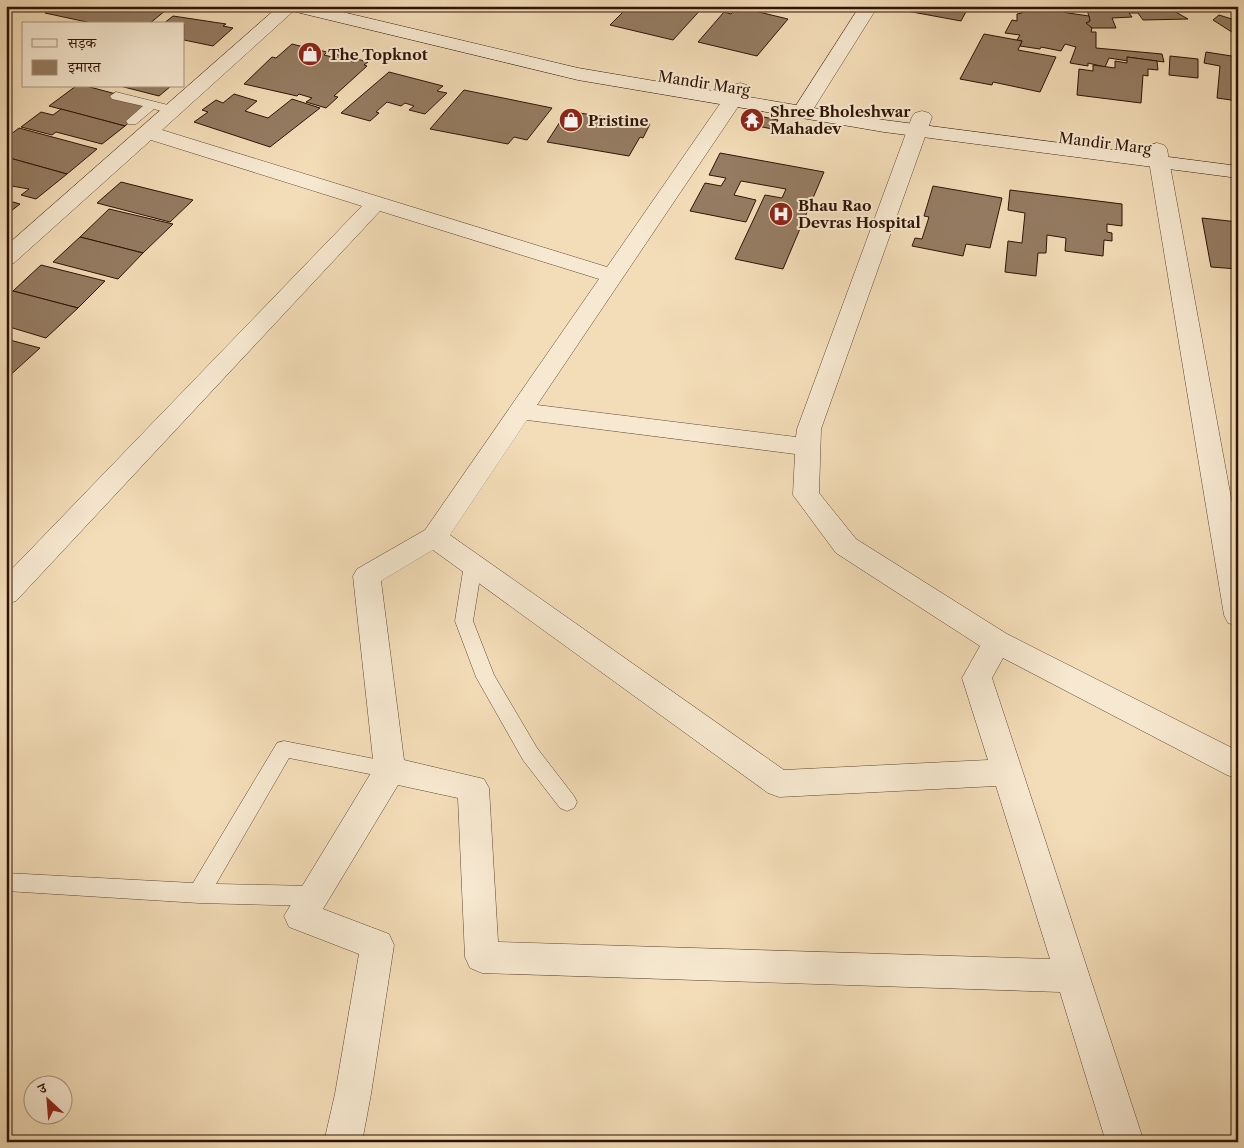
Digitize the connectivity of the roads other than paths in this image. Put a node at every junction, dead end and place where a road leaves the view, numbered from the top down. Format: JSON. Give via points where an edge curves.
{"nodes":[{"id":1,"x":290,"y":6,"type":"edge"},
{"id":2,"x":294,"y":6,"type":"edge"},
{"id":3,"x":354,"y":6,"type":"edge"},
{"id":4,"x":869,"y":6,"type":"edge"},
{"id":5,"x":736,"y":95,"type":"junction"},
{"id":6,"x":116,"y":96,"type":"dead end"},
{"id":7,"x":152,"y":105,"type":"junction"},
{"id":8,"x":805,"y":106,"type":"junction"},
{"id":9,"x":172,"y":110,"type":"junction"},
{"id":10,"x":920,"y":124,"type":"junction"},
{"id":11,"x":139,"y":126,"type":"junction"},
{"id":12,"x":1158,"y":156,"type":"junction"},
{"id":13,"x":1238,"y":159,"type":"edge"},
{"id":14,"x":1238,"y":172,"type":"edge"},
{"id":15,"x":377,"y":202,"type":"junction"},
{"id":16,"x":6,"y":258,"type":"edge"},
{"id":17,"x":612,"y":276,"type":"junction"},
{"id":18,"x":520,"y":411,"type":"junction"},
{"id":19,"x":808,"y":447,"type":"junction"},
{"id":20,"x":434,"y":537,"type":"junction"},
{"id":21,"x":473,"y":565,"type":"junction"},
{"id":22,"x":6,"y":593,"type":"edge"},
{"id":23,"x":1238,"y":615,"type":"edge"},
{"id":24,"x":997,"y":642,"type":"junction"},
{"id":25,"x":1238,"y":766,"type":"edge"},
{"id":26,"x":390,"y":770,"type":"junction"},
{"id":27,"x":1007,"y":772,"type":"junction"},
{"id":28,"x":567,"y":802,"type":"dead end"},
{"id":29,"x":6,"y":882,"type":"edge"},
{"id":30,"x":200,"y":893,"type":"junction"},
{"id":31,"x":313,"y":896,"type":"junction"},
{"id":32,"x":1072,"y":976,"type":"junction"},
{"id":33,"x":343,"y":1142,"type":"edge"},
{"id":34,"x":1125,"y":1142,"type":"edge"}],
"edges":[{"from":1,"to":9,"type":"street"},
{"from":2,"to":5,"type":"street","via":[[578,74]]},
{"from":3,"to":5,"type":"street","name":"Mandir Marg","via":[[498,44]]},
{"from":4,"to":8,"type":"street"},
{"from":5,"to":8,"type":"street"},
{"from":5,"to":17,"type":"street"},
{"from":6,"to":7,"type":"lane"},
{"from":7,"to":9,"type":"lane"},
{"from":7,"to":11,"type":"lane"},
{"from":8,"to":10,"type":"street"},
{"from":9,"to":11,"type":"street"},
{"from":10,"to":12,"type":"street"},
{"from":10,"to":19,"type":"street","via":[[809,429]]},
{"from":11,"to":15,"type":"street"},
{"from":11,"to":16,"type":"street"},
{"from":12,"to":13,"type":"street","name":"Mandir Marg"},
{"from":12,"to":14,"type":"street"},
{"from":12,"to":23,"type":"street"},
{"from":15,"to":17,"type":"street"},
{"from":15,"to":22,"type":"street"},
{"from":17,"to":18,"type":"street"},
{"from":18,"to":19,"type":"street"},
{"from":18,"to":20,"type":"street"},
{"from":19,"to":24,"type":"street","via":[[806,495],[846,546]]},
{"from":20,"to":21,"type":"street"},
{"from":20,"to":26,"type":"street","via":[[367,576]]},
{"from":21,"to":27,"type":"street","via":[[779,784]]},
{"from":21,"to":28,"type":"lane","via":[[464,621],[485,677],[530,754]]},
{"from":24,"to":25,"type":"street"},
{"from":24,"to":27,"type":"street","via":[[977,678]]},
{"from":26,"to":30,"type":"lane","via":[[284,749]]},
{"from":26,"to":31,"type":"street"},
{"from":26,"to":32,"type":"street","via":[[473,788],[482,957]]},
{"from":27,"to":32,"type":"street"},
{"from":29,"to":30,"type":"lane"},
{"from":30,"to":31,"type":"lane"},
{"from":31,"to":33,"type":"street","via":[[300,916],[377,945]]},
{"from":32,"to":34,"type":"street"}]}
